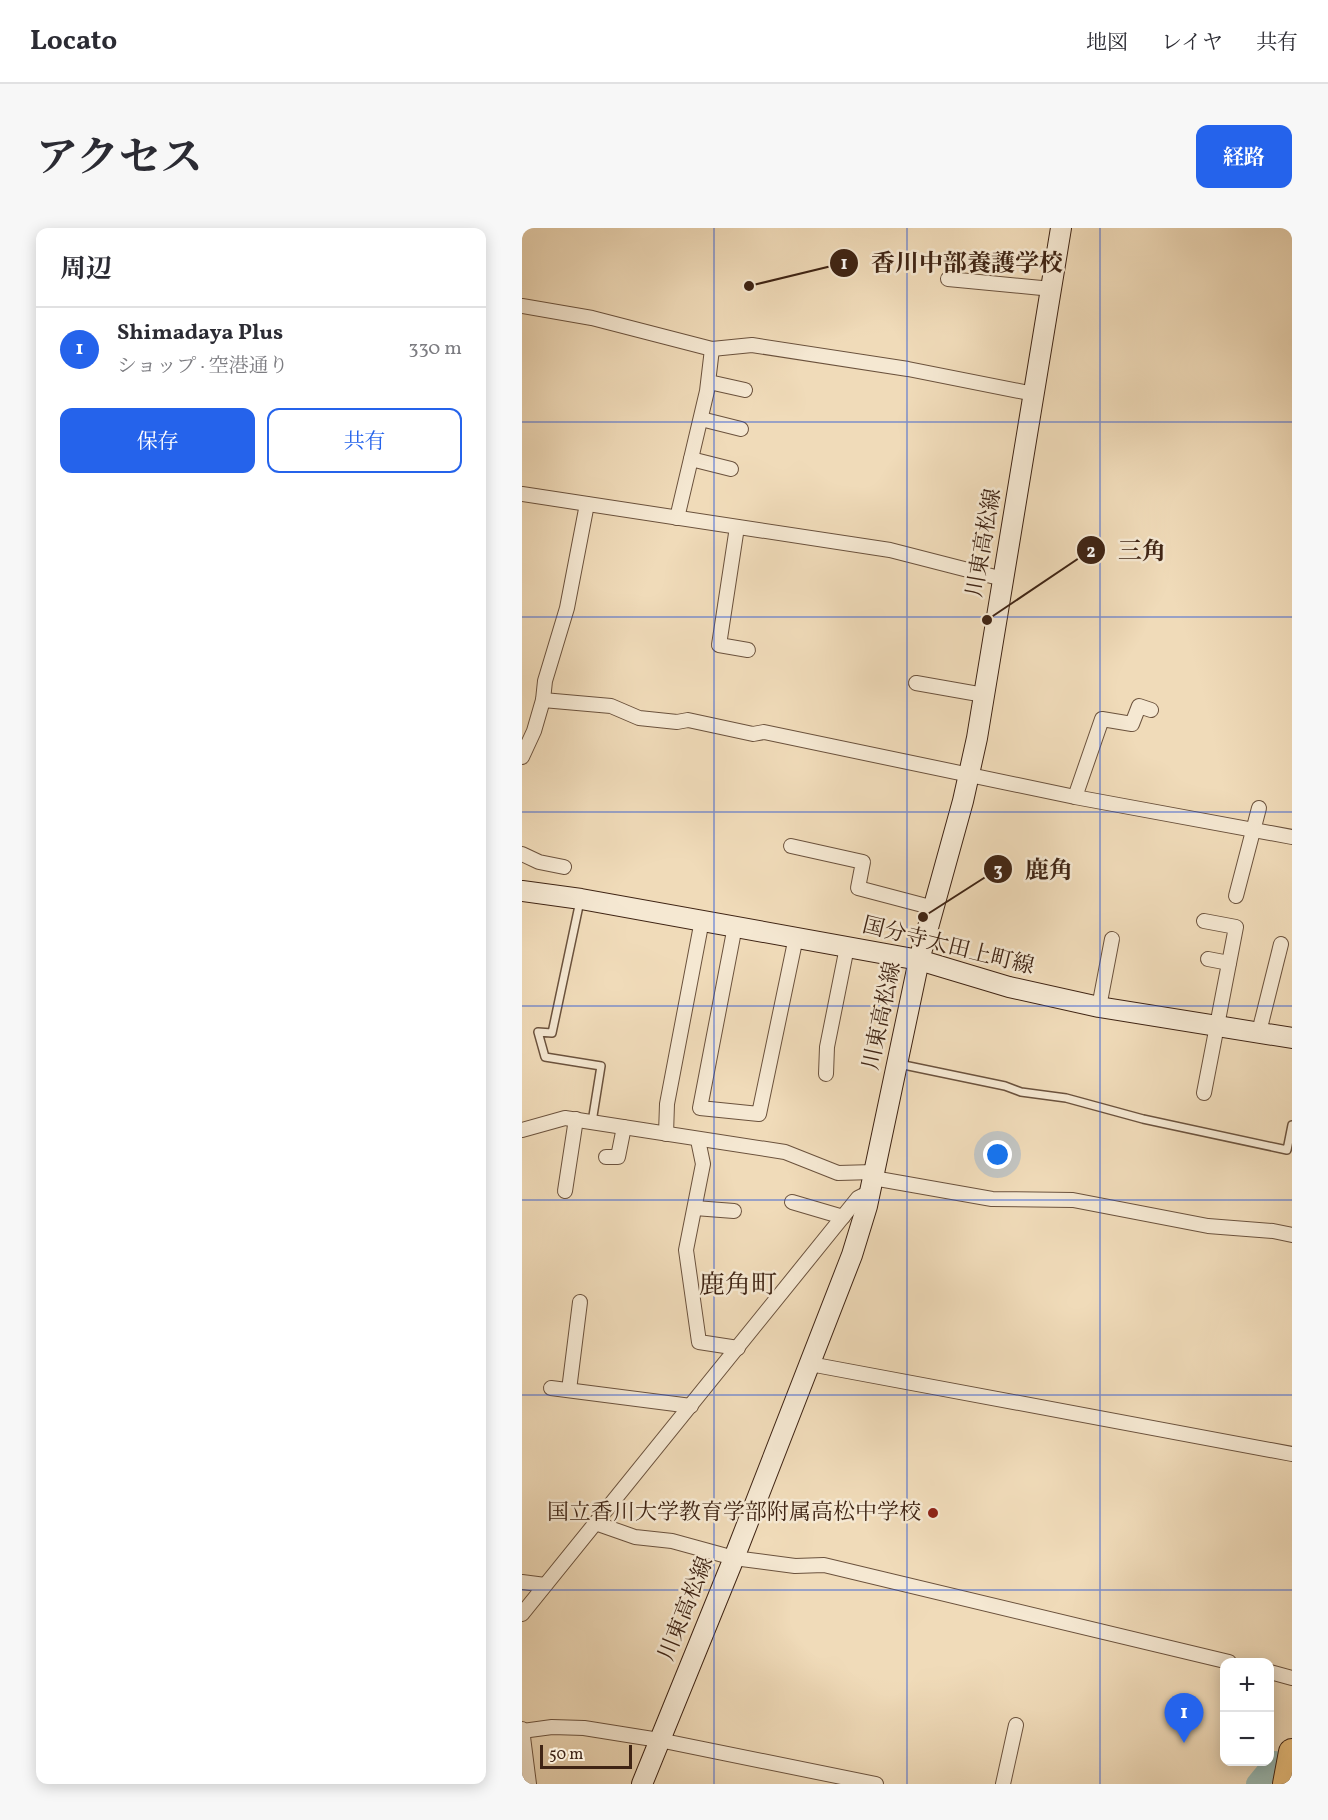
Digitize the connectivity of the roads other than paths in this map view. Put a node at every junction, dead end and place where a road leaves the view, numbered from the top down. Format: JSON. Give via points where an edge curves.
{"nodes":[{"id":1,"x":1061,"y":228,"type":"edge"},
{"id":2,"x":948,"y":279,"type":"dead end"},
{"id":3,"x":1052,"y":289,"type":"junction"},
{"id":4,"x":522,"y":306,"type":"edge"},
{"id":5,"x":712,"y":349,"type":"junction"},
{"id":6,"x":709,"y":382,"type":"junction"},
{"id":7,"x":745,"y":390,"type":"dead end"},
{"id":8,"x":1034,"y":394,"type":"junction"},
{"id":9,"x":701,"y":419,"type":"junction"},
{"id":10,"x":741,"y":429,"type":"dead end"},
{"id":11,"x":691,"y":459,"type":"junction"},
{"id":12,"x":731,"y":469,"type":"dead end"},
{"id":13,"x":522,"y":494,"type":"edge"},
{"id":14,"x":587,"y":504,"type":"junction"},
{"id":15,"x":677,"y":518,"type":"junction"},
{"id":16,"x":737,"y":527,"type":"junction"},
{"id":17,"x":1003,"y":579,"type":"junction"},
{"id":18,"x":748,"y":650,"type":"dead end"},
{"id":19,"x":916,"y":683,"type":"dead end"},
{"id":20,"x":984,"y":695,"type":"junction"},
{"id":21,"x":543,"y":700,"type":"junction"},
{"id":22,"x":1151,"y":710,"type":"dead end"},
{"id":23,"x":522,"y":757,"type":"edge"},
{"id":24,"x":969,"y":776,"type":"junction"},
{"id":25,"x":1075,"y":797,"type":"junction"},
{"id":26,"x":1259,"y":808,"type":"dead end"},
{"id":27,"x":1252,"y":830,"type":"junction"},
{"id":28,"x":1292,"y":837,"type":"edge"},
{"id":29,"x":791,"y":846,"type":"dead end"},
{"id":30,"x":522,"y":854,"type":"edge"},
{"id":31,"x":564,"y":867,"type":"dead end"},
{"id":32,"x":522,"y":891,"type":"edge"},
{"id":33,"x":1236,"y":896,"type":"dead end"},
{"id":34,"x":581,"y":898,"type":"junction"},
{"id":35,"x":934,"y":908,"type":"junction"},
{"id":36,"x":702,"y":920,"type":"junction"},
{"id":37,"x":1204,"y":921,"type":"dead end"},
{"id":38,"x":735,"y":926,"type":"junction"},
{"id":39,"x":796,"y":937,"type":"junction"},
{"id":40,"x":1112,"y":939,"type":"dead end"},
{"id":41,"x":1281,"y":944,"type":"dead end"},
{"id":42,"x":847,"y":947,"type":"junction"},
{"id":43,"x":1208,"y":959,"type":"dead end"},
{"id":44,"x":919,"y":960,"type":"junction"},
{"id":45,"x":1229,"y":963,"type":"junction"},
{"id":46,"x":1099,"y":1006,"type":"junction"},
{"id":47,"x":1217,"y":1027,"type":"junction"},
{"id":48,"x":1259,"y":1032,"type":"junction"},
{"id":49,"x":1292,"y":1038,"type":"edge"},
{"id":50,"x":897,"y":1064,"type":"junction"},
{"id":51,"x":826,"y":1074,"type":"dead end"},
{"id":52,"x":1204,"y":1093,"type":"dead end"},
{"id":53,"x":576,"y":1119,"type":"junction"},
{"id":54,"x":592,"y":1122,"type":"junction"},
{"id":55,"x":1292,"y":1125,"type":"edge"},
{"id":56,"x":624,"y":1127,"type":"junction"},
{"id":57,"x":522,"y":1130,"type":"edge"},
{"id":58,"x":666,"y":1134,"type":"junction"},
{"id":59,"x":698,"y":1140,"type":"junction"},
{"id":60,"x":606,"y":1157,"type":"dead end"},
{"id":61,"x":872,"y":1181,"type":"junction"},
{"id":62,"x":565,"y":1191,"type":"dead end"},
{"id":63,"x":792,"y":1202,"type":"dead end"},
{"id":64,"x":695,"y":1208,"type":"junction"},
{"id":65,"x":734,"y":1210,"type":"dead end"},
{"id":66,"x":843,"y":1217,"type":"junction"},
{"id":67,"x":1292,"y":1235,"type":"edge"},
{"id":68,"x":580,"y":1302,"type":"dead end"},
{"id":69,"x":738,"y":1348,"type":"junction"},
{"id":70,"x":810,"y":1364,"type":"junction"},
{"id":71,"x":551,"y":1388,"type":"dead end"},
{"id":72,"x":568,"y":1390,"type":"junction"},
{"id":73,"x":691,"y":1406,"type":"junction"},
{"id":74,"x":1292,"y":1454,"type":"edge"},
{"id":75,"x":595,"y":1523,"type":"junction"},
{"id":76,"x":734,"y":1558,"type":"junction"},
{"id":77,"x":522,"y":1582,"type":"edge"},
{"id":78,"x":545,"y":1585,"type":"junction"},
{"id":79,"x":522,"y":1614,"type":"edge"},
{"id":80,"x":1220,"y":1660,"type":"edge"},
{"id":81,"x":1274,"y":1673,"type":"edge"},
{"id":82,"x":1292,"y":1678,"type":"edge"},
{"id":83,"x":1016,"y":1725,"type":"dead end"},
{"id":84,"x":522,"y":1730,"type":"edge"},
{"id":85,"x":659,"y":1740,"type":"junction"},
{"id":86,"x":1292,"y":1752,"type":"edge"},
{"id":87,"x":529,"y":1784,"type":"edge"},
{"id":88,"x":642,"y":1784,"type":"edge"},
{"id":89,"x":876,"y":1784,"type":"edge"},
{"id":90,"x":1003,"y":1784,"type":"edge"},
{"id":91,"x":1286,"y":1784,"type":"edge"}],
"edges":[{"from":1,"to":3,"type":"main road","name":"川東高松線"},
{"from":2,"to":3,"type":"street"},
{"from":3,"to":8,"type":"main road","name":"川東高松線"},
{"from":4,"to":5,"type":"street","via":[[592,318]]},
{"from":5,"to":6,"type":"street"},
{"from":5,"to":8,"type":"street","via":[[752,345],[908,369]]},
{"from":6,"to":7,"type":"street"},
{"from":6,"to":9,"type":"street"},
{"from":8,"to":17,"type":"main road","name":"川東高松線"},
{"from":9,"to":10,"type":"street"},
{"from":9,"to":11,"type":"street"},
{"from":11,"to":12,"type":"street"},
{"from":11,"to":15,"type":"street"},
{"from":13,"to":14,"type":"street"},
{"from":14,"to":15,"type":"street"},
{"from":14,"to":21,"type":"street","via":[[567,608]]},
{"from":15,"to":16,"type":"street"},
{"from":16,"to":17,"type":"street","via":[[890,550]]},
{"from":16,"to":18,"type":"street","via":[[719,645]]},
{"from":17,"to":20,"type":"main road","name":"川東高松線"},
{"from":19,"to":20,"type":"street"},
{"from":20,"to":24,"type":"main road","name":"川東高松線"},
{"from":21,"to":23,"type":"street"},
{"from":21,"to":24,"type":"street","via":[[611,706],[639,718],[688,720],[753,734],[764,732]]},
{"from":22,"to":25,"type":"street","via":[[1139,706],[1132,724],[1102,719]]},
{"from":24,"to":25,"type":"street"},
{"from":24,"to":35,"type":"main road","name":"川東高松線"},
{"from":25,"to":27,"type":"street"},
{"from":26,"to":27,"type":"street"},
{"from":27,"to":28,"type":"street"},
{"from":27,"to":33,"type":"street"},
{"from":29,"to":35,"type":"street","via":[[863,862],[858,888]]},
{"from":30,"to":31,"type":"street"},
{"from":32,"to":34,"type":"main road","name":"国分寺太田上町線"},
{"from":34,"to":36,"type":"main road","name":"国分寺太田上町線"},
{"from":34,"to":54,"type":"lane","via":[[552,1033],[537,1032],[545,1057],[601,1066]]},
{"from":35,"to":44,"type":"main road","name":"川東高松線"},
{"from":36,"to":38,"type":"main road","name":"国分寺太田上町線"},
{"from":36,"to":58,"type":"street","via":[[667,1104]]},
{"from":37,"to":45,"type":"street","via":[[1236,927]]},
{"from":38,"to":39,"type":"main road","name":"国分寺太田上町線"},
{"from":38,"to":39,"type":"street","via":[[700,1108],[759,1114]]},
{"from":39,"to":42,"type":"main road","name":"国分寺太田上町線"},
{"from":40,"to":46,"type":"street"},
{"from":41,"to":48,"type":"street"},
{"from":42,"to":44,"type":"main road","name":"国分寺太田上町線"},
{"from":42,"to":51,"type":"street","via":[[827,1047]]},
{"from":43,"to":45,"type":"street"},
{"from":44,"to":46,"type":"main road","name":"国分寺太田上町線","via":[[1009,987]]},
{"from":44,"to":50,"type":"main road","name":"川東高松線"},
{"from":45,"to":47,"type":"street"},
{"from":46,"to":47,"type":"main road","name":"国分寺太田上町線"},
{"from":47,"to":48,"type":"main road","name":"国分寺太田上町線"},
{"from":47,"to":52,"type":"street"},
{"from":48,"to":49,"type":"main road","name":"国分寺太田上町線"},
{"from":50,"to":55,"type":"lane","via":[[1066,1098],[1287,1150]]},
{"from":50,"to":61,"type":"main road","name":"川東高松線"},
{"from":53,"to":54,"type":"street"},
{"from":53,"to":57,"type":"street","via":[[551,1120]]},
{"from":53,"to":62,"type":"street"},
{"from":54,"to":56,"type":"street"},
{"from":56,"to":58,"type":"street"},
{"from":56,"to":60,"type":"street","via":[[618,1157]]},
{"from":58,"to":59,"type":"street"},
{"from":59,"to":61,"type":"street","via":[[785,1152],[838,1173]]},
{"from":59,"to":64,"type":"street","via":[[703,1164]]},
{"from":61,"to":66,"type":"street"},
{"from":61,"to":67,"type":"street","via":[[992,1199],[1073,1200],[1208,1226]]},
{"from":61,"to":70,"type":"main road","name":"川東高松線","via":[[852,1255]]},
{"from":63,"to":66,"type":"street"},
{"from":64,"to":65,"type":"street"},
{"from":64,"to":69,"type":"street","via":[[686,1250],[699,1342]]},
{"from":66,"to":69,"type":"street"},
{"from":68,"to":72,"type":"street"},
{"from":69,"to":73,"type":"street"},
{"from":70,"to":74,"type":"street"},
{"from":70,"to":76,"type":"main road","name":"川東高松線"},
{"from":71,"to":72,"type":"street"},
{"from":72,"to":73,"type":"street"},
{"from":73,"to":75,"type":"street"},
{"from":75,"to":76,"type":"street","via":[[635,1537],[672,1541]]},
{"from":75,"to":78,"type":"street"},
{"from":76,"to":80,"type":"street","via":[[795,1566],[824,1565]]},
{"from":76,"to":85,"type":"main road","name":"川東高松線"},
{"from":77,"to":78,"type":"street"},
{"from":78,"to":79,"type":"street"},
{"from":81,"to":82,"type":"street"},
{"from":83,"to":90,"type":"street"},
{"from":84,"to":85,"type":"street","via":[[584,1728]]},
{"from":84,"to":87,"type":"street"},
{"from":85,"to":88,"type":"main road","name":"川東高松線"},
{"from":85,"to":89,"type":"street"},
{"from":86,"to":91,"type":"highway"}]}
